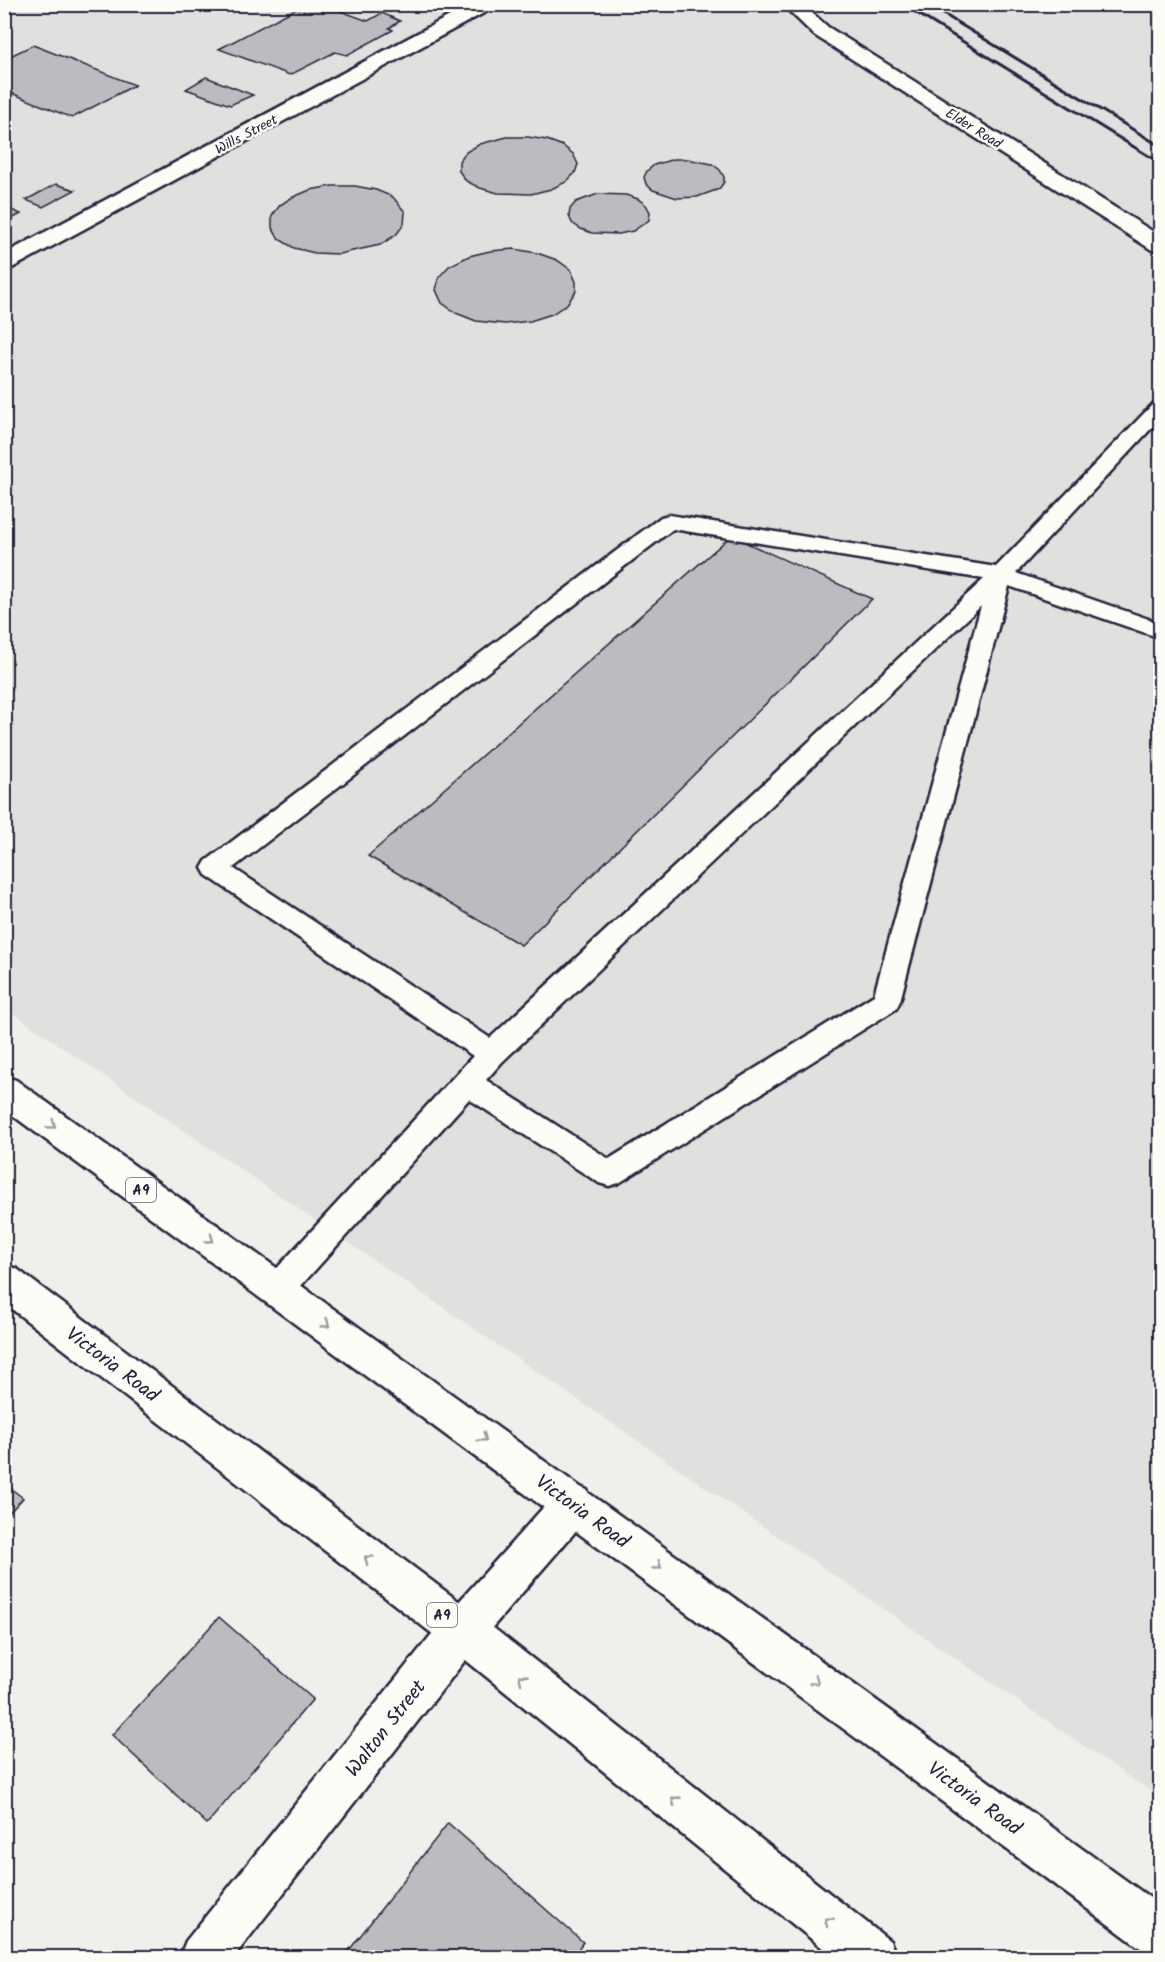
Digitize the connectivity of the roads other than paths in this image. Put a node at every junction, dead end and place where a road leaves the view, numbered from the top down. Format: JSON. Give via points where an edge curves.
{"nodes":[{"id":1,"x":487,"y":4,"type":"edge"},
{"id":2,"x":791,"y":4,"type":"edge"},
{"id":3,"x":1161,"y":245,"type":"edge"},
{"id":4,"x":4,"y":263,"type":"edge"},
{"id":5,"x":1161,"y":408,"type":"edge"},
{"id":6,"x":1001,"y":575,"type":"junction"},
{"id":7,"x":1161,"y":631,"type":"edge"},
{"id":8,"x":492,"y":1054,"type":"junction"},
{"id":9,"x":466,"y":1082,"type":"junction"},
{"id":10,"x":4,"y":1090,"type":"edge"},
{"id":11,"x":4,"y":1281,"type":"edge"},
{"id":12,"x":278,"y":1289,"type":"junction"},
{"id":13,"x":573,"y":1504,"type":"junction"},
{"id":14,"x":462,"y":1630,"type":"junction"},
{"id":15,"x":1161,"y":1934,"type":"edge"},
{"id":16,"x":203,"y":1958,"type":"edge"},
{"id":17,"x":873,"y":1958,"type":"edge"}],
"edges":[{"from":1,"to":4,"type":"main road","name":"Wills Street"},
{"from":2,"to":3,"type":"main road","name":"Elder Road","via":[[821,32]]},
{"from":5,"to":6,"type":"lane"},
{"from":6,"to":7,"type":"lane"},
{"from":6,"to":8,"type":"lane"},
{"from":6,"to":8,"type":"lane","via":[[669,522],[215,868]]},
{"from":6,"to":9,"type":"lane","via":[[886,1001],[609,1174]]},
{"from":8,"to":9,"type":"lane"},
{"from":9,"to":12,"type":"lane"},
{"from":10,"to":12,"type":"main road","name":"Victoria Road","number":"A9","one_way":true},
{"from":14,"to":11,"type":"main road","name":"Victoria Road","number":"A9","one_way":true},
{"from":12,"to":13,"type":"main road","name":"Victoria Road","number":"A9","one_way":true},
{"from":13,"to":14,"type":"main road","name":"Walton Street"},
{"from":13,"to":15,"type":"main road","name":"Victoria Road","number":"A9","one_way":true},
{"from":14,"to":16,"type":"main road","name":"Walton Street"},
{"from":17,"to":14,"type":"main road","name":"Victoria Road","number":"A9","one_way":true}]}
